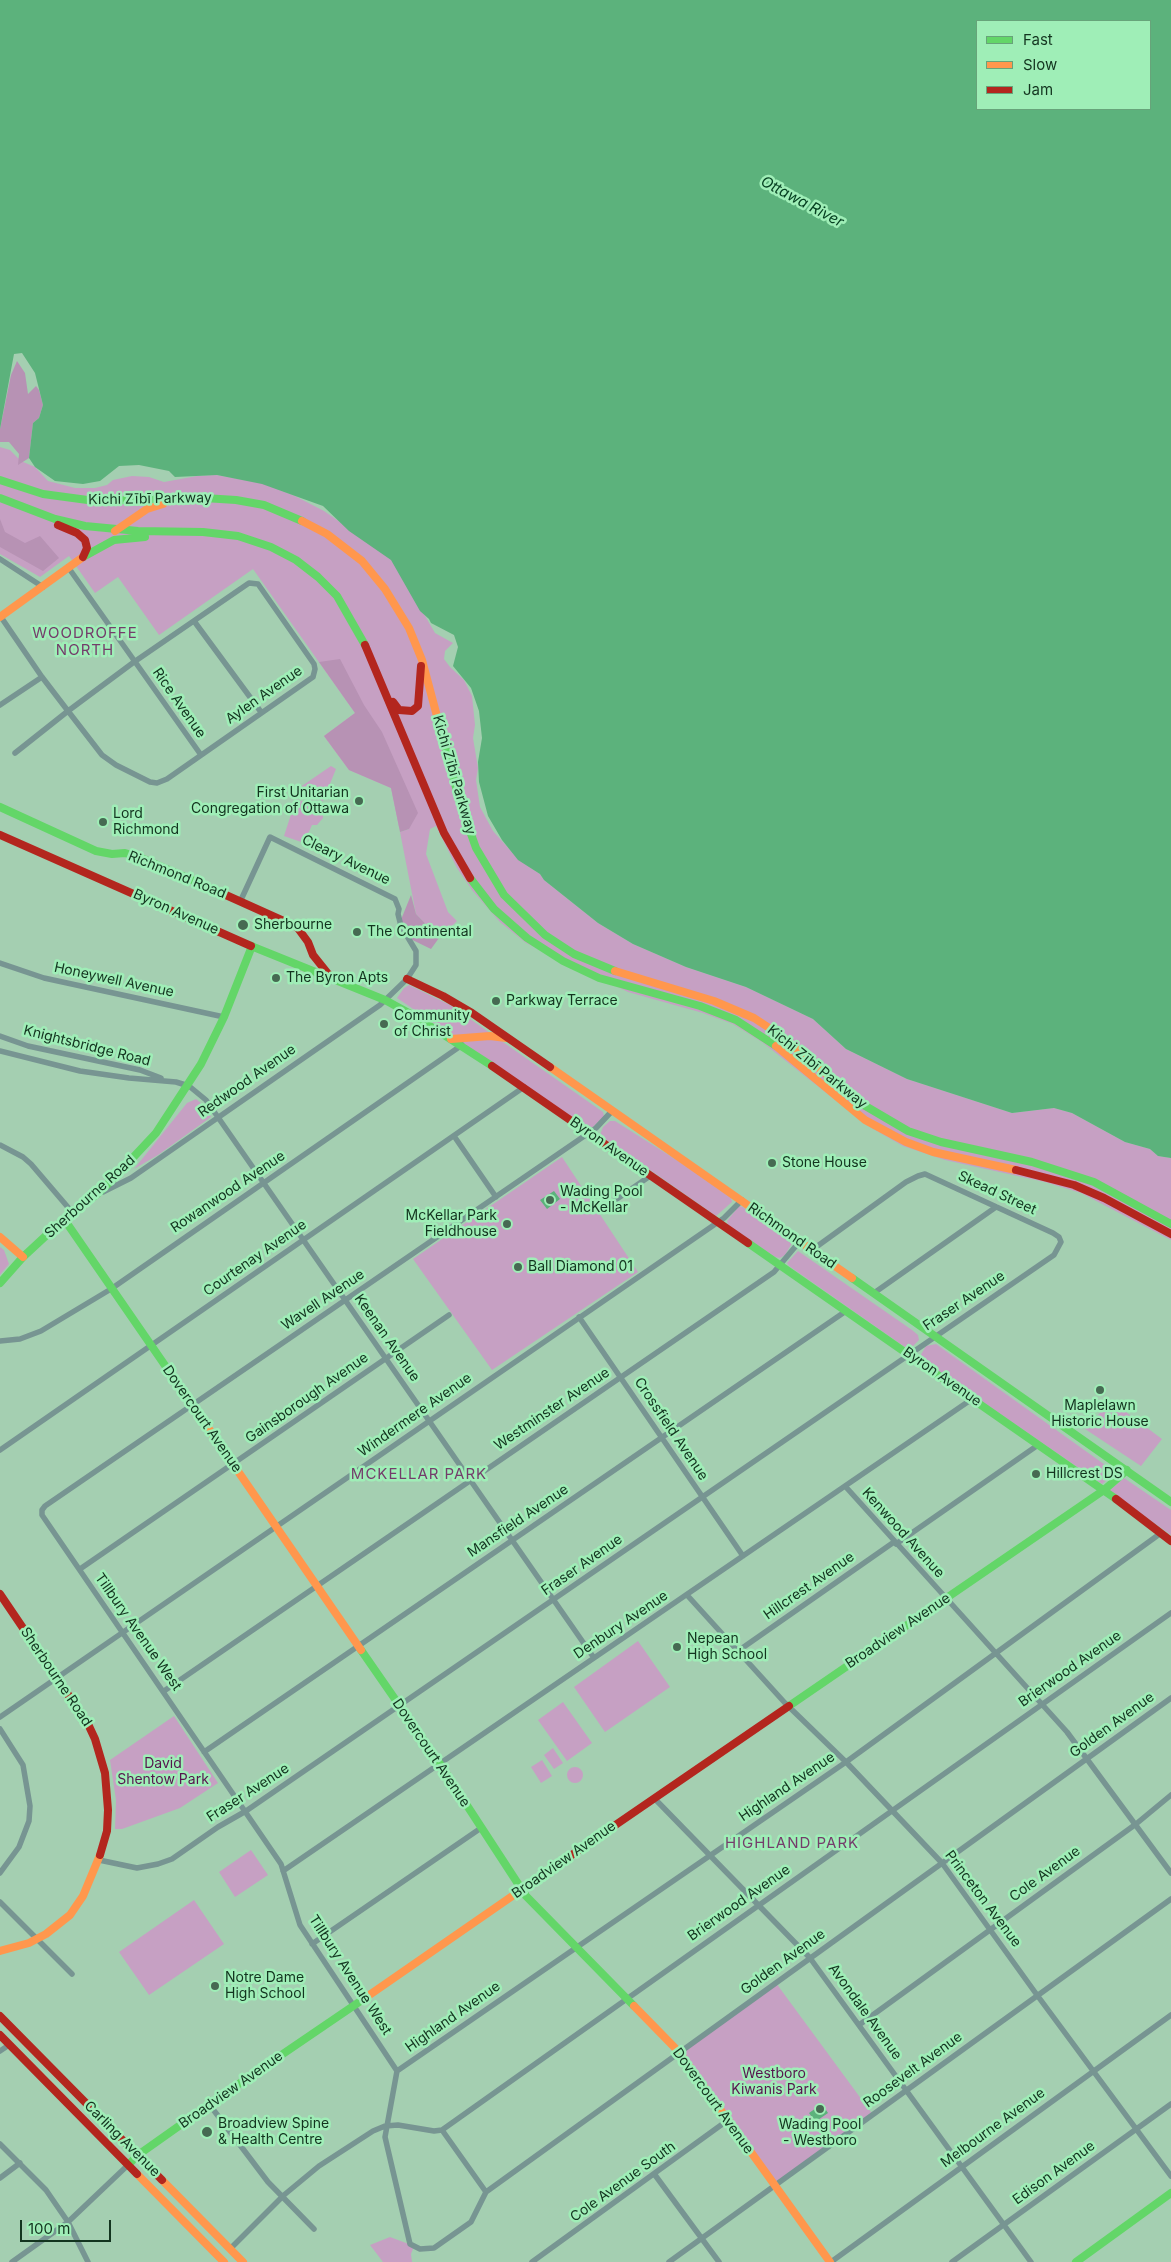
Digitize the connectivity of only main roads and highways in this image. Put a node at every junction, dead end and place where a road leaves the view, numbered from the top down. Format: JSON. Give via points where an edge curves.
{"nodes":[{"id":1,"x":0,"y":480,"type":"edge"},
{"id":2,"x":0,"y":498,"type":"edge"},
{"id":3,"x":204,"y":498,"type":"junction"},
{"id":4,"x":27,"y":509,"type":"junction"},
{"id":5,"x":117,"y":530,"type":"junction"},
{"id":6,"x":228,"y":535,"type":"junction"},
{"id":7,"x":83,"y":557,"type":"junction"},
{"id":8,"x":0,"y":617,"type":"edge"},
{"id":9,"x":422,"y":660,"type":"junction"},
{"id":10,"x":389,"y":698,"type":"junction"},
{"id":11,"x":0,"y":807,"type":"edge"},
{"id":12,"x":0,"y":835,"type":"edge"},
{"id":13,"x":252,"y":946,"type":"junction"},
{"id":14,"x":313,"y":956,"type":"junction"},
{"id":15,"x":303,"y":966,"type":"junction"},
{"id":16,"x":331,"y":977,"type":"junction"},
{"id":17,"x":407,"y":979,"type":"road end"},
{"id":18,"x":451,"y":1038,"type":"junction"},
{"id":19,"x":508,"y":1039,"type":"junction"},
{"id":20,"x":64,"y":1219,"type":"junction"},
{"id":21,"x":1171,"y":1224,"type":"edge"},
{"id":22,"x":1171,"y":1234,"type":"edge"},
{"id":23,"x":0,"y":1237,"type":"edge"},
{"id":24,"x":23,"y":1258,"type":"junction"},
{"id":25,"x":0,"y":1283,"type":"edge"},
{"id":26,"x":1127,"y":1470,"type":"junction"},
{"id":27,"x":1104,"y":1490,"type":"junction"},
{"id":28,"x":1171,"y":1502,"type":"edge"},
{"id":29,"x":1171,"y":1541,"type":"edge"},
{"id":30,"x":0,"y":1594,"type":"edge"},
{"id":31,"x":522,"y":1890,"type":"junction"},
{"id":32,"x":0,"y":1951,"type":"edge"},
{"id":33,"x":0,"y":2016,"type":"edge"},
{"id":34,"x":0,"y":2035,"type":"edge"},
{"id":35,"x":138,"y":2155,"type":"junction"},
{"id":36,"x":128,"y":2164,"type":"junction"},
{"id":37,"x":1171,"y":2193,"type":"edge"},
{"id":38,"x":224,"y":2262,"type":"edge"},
{"id":39,"x":243,"y":2262,"type":"edge"},
{"id":40,"x":830,"y":2262,"type":"edge"},
{"id":41,"x":1076,"y":2262,"type":"edge"}],
"edges":[{"from":1,"to":3,"type":"main road","name":"Kichi Zībī Parkway","via":[[43,494],[83,500]]},
{"from":2,"to":4,"type":"main road","name":"Kichi Zībī Parkway"},
{"from":3,"to":5,"type":"main road","via":[[150,507]]},
{"from":3,"to":9,"type":"main road","name":"Kichi Zībī Parkway","via":[[243,501],[274,509],[314,526],[343,545],[362,561],[395,602]]},
{"from":4,"to":5,"type":"main road","name":"Kichi Zībī Parkway","via":[[63,522]]},
{"from":4,"to":7,"type":"main road","via":[[83,538],[87,545]]},
{"from":5,"to":6,"type":"main road","name":"Kichi Zībī Parkway"},
{"from":5,"to":7,"type":"main road"},
{"from":6,"to":7,"type":"main road","via":[[120,539]]},
{"from":6,"to":10,"type":"main road","name":"Kichi Zībī Parkway","via":[[284,553],[330,588],[361,634]]},
{"from":7,"to":8,"type":"main road"},
{"from":9,"to":10,"type":"main road","via":[[418,706],[412,710],[399,710]]},
{"from":9,"to":21,"type":"main road","name":"Kichi Zībī Parkway","via":[[465,820],[476,848],[504,895],[550,939],[609,969],[714,1000],[754,1018],[777,1033],[861,1104],[892,1123],[941,1142],[1032,1162],[1084,1178]]},
{"from":10,"to":22,"type":"main road","name":"Kichi Zībī Parkway","via":[[444,832],[465,871],[494,909],[539,947],[599,978],[700,1006],[736,1020],[776,1045],[866,1120],[906,1142],[933,1152],[1074,1185]]},
{"from":11,"to":14,"type":"main road","name":"Richmond Road","via":[[96,851],[141,858],[297,927]]},
{"from":12,"to":13,"type":"main road","name":"Byron Avenue"},
{"from":13,"to":15,"type":"main road","name":"Byron Avenue"},
{"from":13,"to":20,"type":"main road","name":"Sherbourne Road","via":[[224,1017],[189,1086],[147,1144],[96,1195]]},
{"from":14,"to":15,"type":"main road"},
{"from":14,"to":16,"type":"main road"},
{"from":15,"to":16,"type":"main road","name":"Byron Avenue"},
{"from":16,"to":18,"type":"main road","name":"Byron Avenue","via":[[385,1000]]},
{"from":17,"to":19,"type":"main road","name":"Richmond Road","via":[[450,999]]},
{"from":18,"to":19,"type":"main road","via":[[490,1036]]},
{"from":18,"to":27,"type":"main road","name":"Byron Avenue"},
{"from":19,"to":26,"type":"main road","name":"Richmond Road"},
{"from":20,"to":24,"type":"main road","name":"Sherbourne Road"},
{"from":20,"to":31,"type":"main road","name":"Dovercourt Avenue","via":[[318,1585]]},
{"from":23,"to":24,"type":"main road"},
{"from":24,"to":25,"type":"main road","name":"Sherbourne Road"},
{"from":26,"to":27,"type":"main road","name":"Broadview Avenue"},
{"from":26,"to":28,"type":"main road","name":"Richmond Road"},
{"from":27,"to":29,"type":"main road","name":"Byron Avenue"},
{"from":27,"to":31,"type":"main road","name":"Broadview Avenue"},
{"from":30,"to":32,"type":"main road","name":"Sherbourne Road","via":[[88,1724],[105,1773],[108,1810],[99,1860],[83,1896],[70,1915],[36,1939]]},
{"from":31,"to":35,"type":"main road","name":"Broadview Avenue"},
{"from":31,"to":40,"type":"main road","name":"Dovercourt Avenue","via":[[679,2052]]},
{"from":33,"to":35,"type":"main road","name":"Carling Avenue"},
{"from":34,"to":36,"type":"main road","name":"Carling Avenue"},
{"from":35,"to":36,"type":"main road","name":"Broadview Avenue"},
{"from":35,"to":39,"type":"main road","name":"Carling Avenue"},
{"from":36,"to":38,"type":"main road","name":"Carling Avenue"},
{"from":37,"to":41,"type":"main road"}]}
